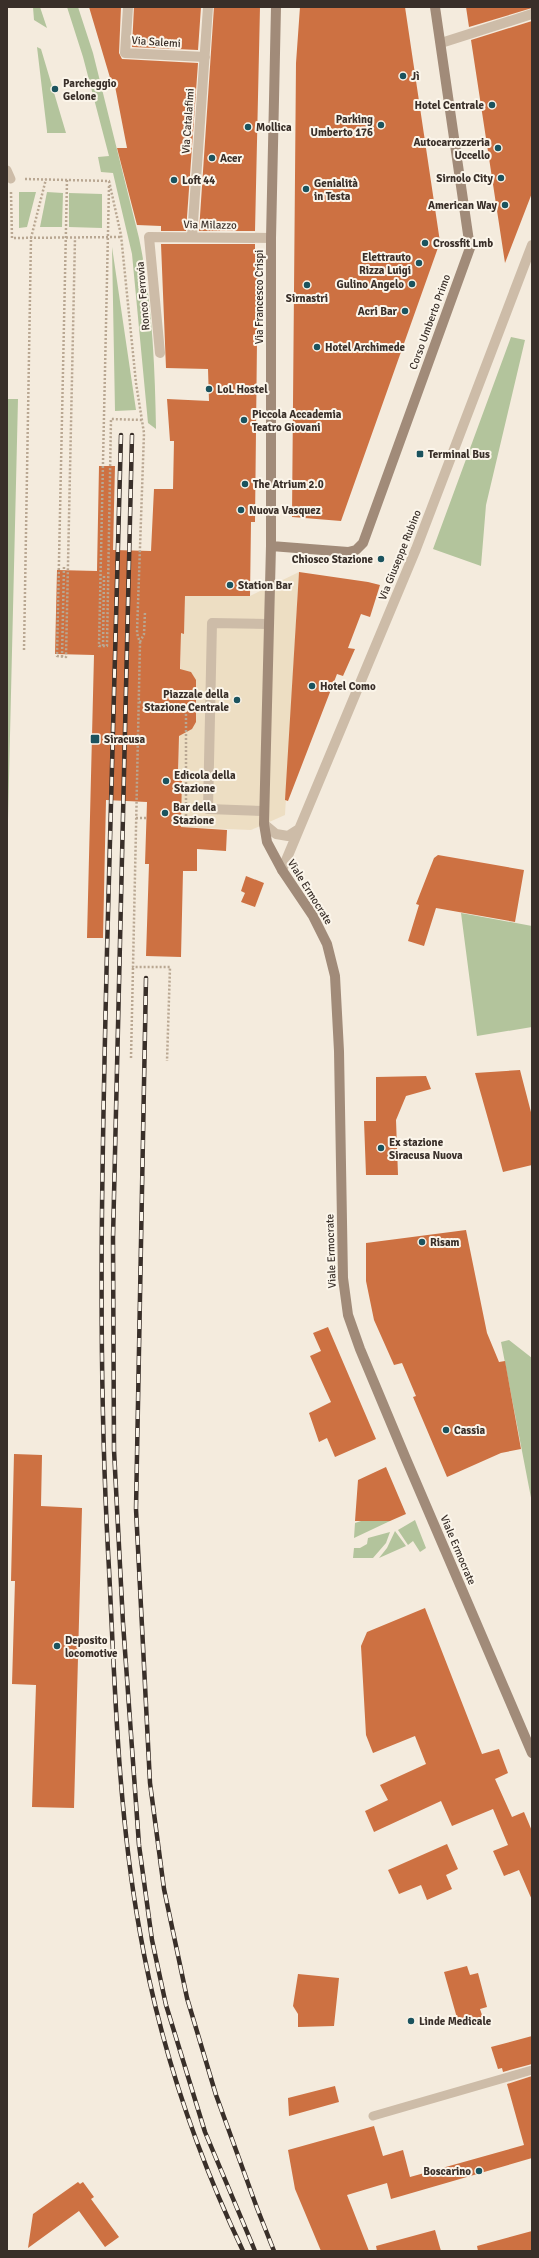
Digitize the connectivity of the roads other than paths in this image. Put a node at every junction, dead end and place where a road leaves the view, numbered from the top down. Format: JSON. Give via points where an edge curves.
{"nodes":[{"id":1,"x":128,"y":7,"type":"edge"},
{"id":2,"x":208,"y":7,"type":"edge"},
{"id":3,"x":276,"y":7,"type":"edge"},
{"id":4,"x":435,"y":7,"type":"edge"},
{"id":5,"x":532,"y":14,"type":"edge"},
{"id":6,"x":441,"y":43,"type":"junction"},
{"id":7,"x":205,"y":57,"type":"junction"},
{"id":8,"x":192,"y":236,"type":"junction"},
{"id":9,"x":149,"y":237,"type":"joint"},
{"id":10,"x":271,"y":238,"type":"junction"},
{"id":11,"x":532,"y":245,"type":"edge"},
{"id":12,"x":160,"y":353,"type":"dead end"},
{"id":13,"x":271,"y":546,"type":"junction"},
{"id":14,"x":269,"y":624,"type":"junction"},
{"id":15,"x":264,"y":810,"type":"junction"},
{"id":16,"x":264,"y":824,"type":"junction"},
{"id":17,"x":299,"y":829,"type":"junction"},
{"id":18,"x":282,"y":870,"type":"junction"},
{"id":19,"x":532,"y":1753,"type":"edge"},
{"id":20,"x":532,"y":2070,"type":"edge"},
{"id":21,"x":373,"y":2116,"type":"dead end"}],
"edges":[{"from":1,"to":7,"type":"street","name":"Via Salemi","via":[[125,53]]},
{"from":2,"to":7,"type":"street","name":"Via Catalafimi"},
{"from":3,"to":10,"type":"main road","name":"Via Francesco Crispi"},
{"from":4,"to":6,"type":"main road","name":"Corso Umberto Primo"},
{"from":5,"to":6,"type":"street"},
{"from":6,"to":13,"type":"main road","name":"Corso Umberto Primo","via":[[470,248],[363,543],[356,550],[348,552]]},
{"from":7,"to":8,"type":"street","name":"Via Catalafimi"},
{"from":8,"to":9,"type":"street","name":"Via Milazzo"},
{"from":8,"to":10,"type":"street","name":"Via Milazzo"},
{"from":9,"to":12,"type":"street","name":"Ronco Ferrovia"},
{"from":10,"to":13,"type":"main road","name":"Via Francesco Crispi"},
{"from":11,"to":17,"type":"street","name":"Via Giuseppe Rubino","via":[[416,549]]},
{"from":13,"to":14,"type":"main road","name":"Via Francesco Crispi"},
{"from":14,"to":15,"type":"main road","name":"Viale Ermocrate"},
{"from":14,"to":15,"type":"street","via":[[212,623],[208,809]]},
{"from":15,"to":16,"type":"main road","name":"Viale Ermocrate"},
{"from":16,"to":17,"type":"street","via":[[276,834],[288,836]]},
{"from":16,"to":18,"type":"main road","name":"Viale Ermocrate","via":[[267,842]]},
{"from":17,"to":18,"type":"street","name":"Via Giuseppe Rubino"},
{"from":18,"to":19,"type":"main road","name":"Viale Ermocrate","via":[[313,916],[327,944],[335,976],[339,1051],[343,1278],[348,1315],[402,1451]]},
{"from":20,"to":21,"type":"lane"}]}
